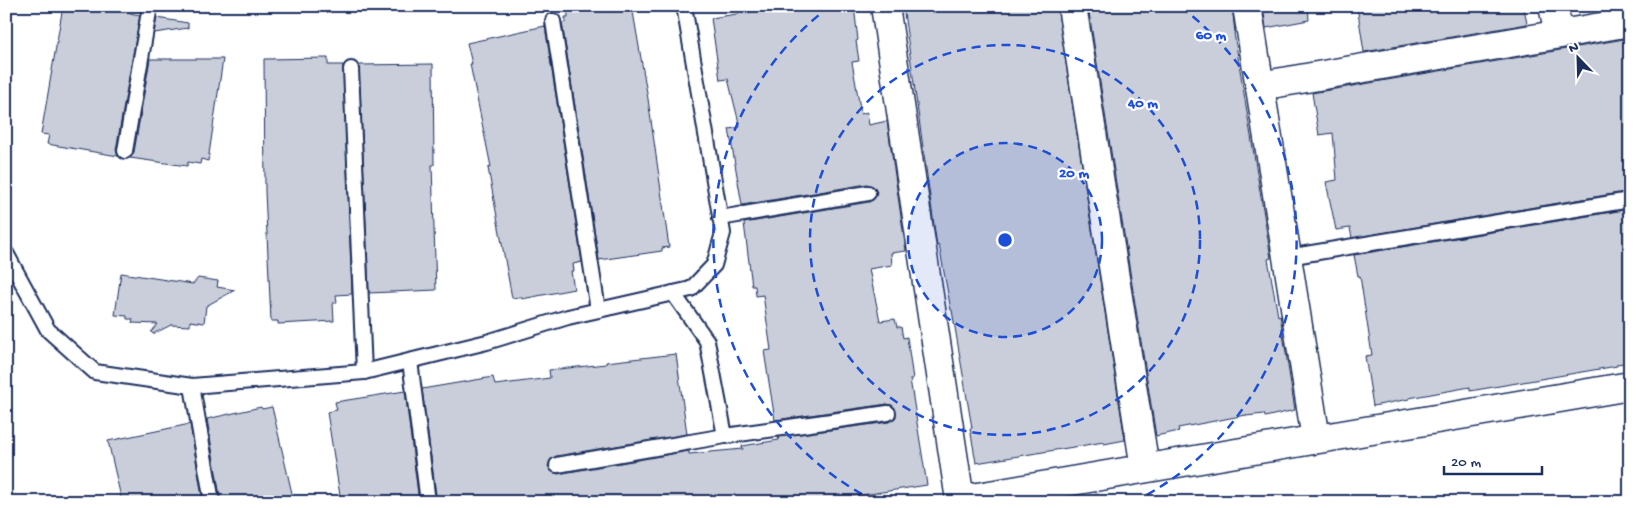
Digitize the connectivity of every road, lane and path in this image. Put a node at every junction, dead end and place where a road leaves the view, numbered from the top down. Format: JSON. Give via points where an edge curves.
{"nodes":[{"id":1,"x":150,"y":6,"type":"edge"},
{"id":2,"x":684,"y":6,"type":"edge"},
{"id":3,"x":885,"y":6,"type":"edge"},
{"id":4,"x":1072,"y":6,"type":"edge"},
{"id":5,"x":1247,"y":6,"type":"edge"},
{"id":6,"x":1554,"y":6,"type":"edge"},
{"id":7,"x":553,"y":21,"type":"dead end"},
{"id":8,"x":1630,"y":22,"type":"edge"},
{"id":9,"x":1558,"y":34,"type":"junction"},
{"id":10,"x":351,"y":68,"type":"dead end"},
{"id":11,"x":1260,"y":86,"type":"junction"},
{"id":12,"x":125,"y":151,"type":"dead end"},
{"id":13,"x":868,"y":193,"type":"dead end"},
{"id":14,"x":1630,"y":200,"type":"edge"},
{"id":15,"x":720,"y":218,"type":"junction"},
{"id":16,"x":6,"y":253,"type":"edge"},
{"id":17,"x":1288,"y":257,"type":"junction"},
{"id":18,"x":673,"y":293,"type":"junction"},
{"id":19,"x":598,"y":310,"type":"junction"},
{"id":20,"x":410,"y":361,"type":"junction"},
{"id":21,"x":364,"y":372,"type":"junction"},
{"id":22,"x":192,"y":386,"type":"junction"},
{"id":23,"x":1630,"y":386,"type":"edge"},
{"id":24,"x":888,"y":413,"type":"dead end"},
{"id":25,"x":725,"y":436,"type":"junction"},
{"id":26,"x":1316,"y":439,"type":"junction"},
{"id":27,"x":557,"y":465,"type":"dead end"},
{"id":28,"x":1145,"y":468,"type":"junction"},
{"id":29,"x":212,"y":502,"type":"edge"},
{"id":30,"x":428,"y":502,"type":"edge"}],
"edges":[{"from":1,"to":12,"type":"lane"},
{"from":2,"to":15,"type":"lane"},
{"from":3,"to":28,"type":"street","via":[[960,500]]},
{"from":4,"to":28,"type":"street"},
{"from":5,"to":11,"type":"street"},
{"from":6,"to":9,"type":"street"},
{"from":7,"to":19,"type":"lane"},
{"from":8,"to":9,"type":"street"},
{"from":9,"to":11,"type":"street"},
{"from":10,"to":21,"type":"lane"},
{"from":11,"to":17,"type":"street"},
{"from":13,"to":15,"type":"lane"},
{"from":14,"to":17,"type":"lane"},
{"from":15,"to":18,"type":"lane","via":[[723,232],[714,265],[691,289]]},
{"from":16,"to":22,"type":"lane","via":[[48,330],[95,372]]},
{"from":17,"to":26,"type":"street"},
{"from":18,"to":19,"type":"lane"},
{"from":18,"to":25,"type":"lane","via":[[707,341]]},
{"from":19,"to":20,"type":"lane"},
{"from":20,"to":21,"type":"lane"},
{"from":20,"to":30,"type":"lane"},
{"from":21,"to":22,"type":"lane"},
{"from":22,"to":29,"type":"lane"},
{"from":23,"to":26,"type":"street"},
{"from":24,"to":25,"type":"lane"},
{"from":25,"to":27,"type":"lane"},
{"from":26,"to":28,"type":"street"}]}
